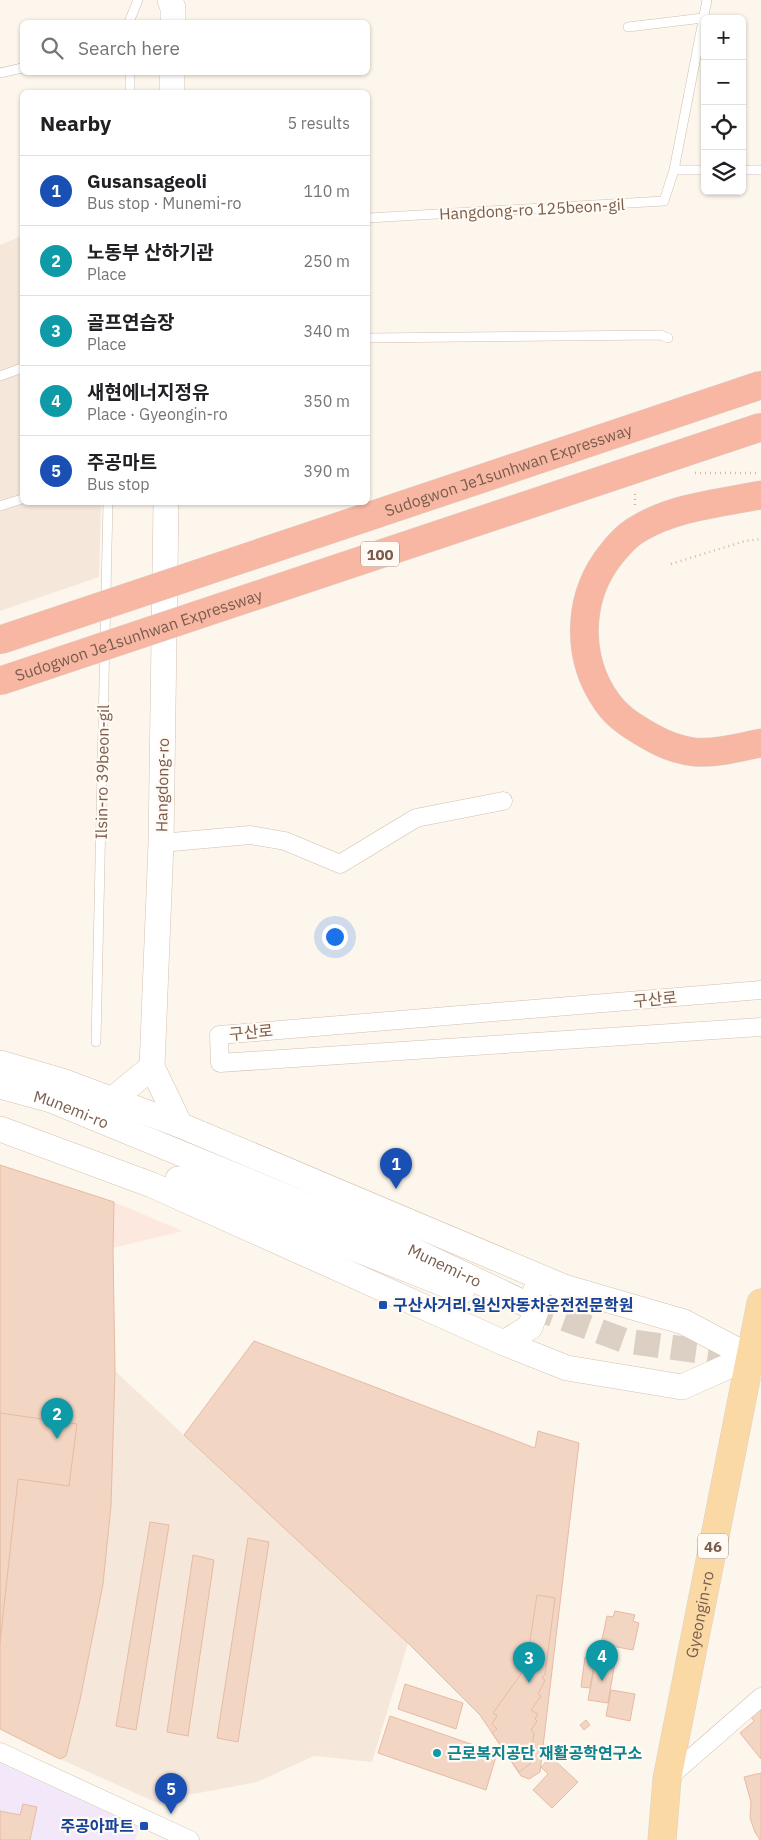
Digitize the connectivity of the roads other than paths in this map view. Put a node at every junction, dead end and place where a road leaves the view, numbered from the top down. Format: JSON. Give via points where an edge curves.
{"nodes":[{"id":1,"x":138,"y":0,"type":"edge"},
{"id":2,"x":707,"y":0,"type":"edge"},
{"id":3,"x":704,"y":15,"type":"edge"},
{"id":4,"x":701,"y":18,"type":"edge"},
{"id":5,"x":129,"y":20,"type":"edge"},
{"id":6,"x":628,"y":28,"type":"dead end"},
{"id":7,"x":701,"y":33,"type":"edge"},
{"id":8,"x":20,"y":69,"type":"edge"},
{"id":9,"x":0,"y":74,"type":"edge"},
{"id":10,"x":130,"y":75,"type":"edge"},
{"id":11,"x":172,"y":75,"type":"edge"},
{"id":12,"x":130,"y":90,"type":"edge"},
{"id":13,"x":172,"y":90,"type":"edge"},
{"id":14,"x":674,"y":170,"type":"junction"},
{"id":15,"x":701,"y":170,"type":"edge"},
{"id":16,"x":746,"y":170,"type":"edge"},
{"id":17,"x":761,"y":170,"type":"edge"},
{"id":18,"x":370,"y":218,"type":"edge"},
{"id":19,"x":370,"y":338,"type":"edge"},
{"id":20,"x":668,"y":338,"type":"dead end"},
{"id":21,"x":20,"y":369,"type":"edge"},
{"id":22,"x":0,"y":376,"type":"edge"},
{"id":23,"x":761,"y":385,"type":"edge"},
{"id":24,"x":761,"y":427,"type":"edge"},
{"id":25,"x":761,"y":495,"type":"edge"},
{"id":26,"x":20,"y":500,"type":"edge"},
{"id":27,"x":108,"y":505,"type":"edge"},
{"id":28,"x":166,"y":505,"type":"edge"},
{"id":29,"x":0,"y":506,"type":"edge"},
{"id":30,"x":761,"y":514,"type":"edge"},
{"id":31,"x":0,"y":640,"type":"edge"},
{"id":32,"x":0,"y":681,"type":"edge"},
{"id":33,"x":761,"y":728,"type":"edge"},
{"id":34,"x":726,"y":743,"type":"junction"},
{"id":35,"x":761,"y":743,"type":"edge"},
{"id":36,"x":503,"y":801,"type":"dead end"},
{"id":37,"x":161,"y":843,"type":"junction"},
{"id":38,"x":761,"y":990,"type":"edge"},
{"id":39,"x":761,"y":1027,"type":"edge"},
{"id":40,"x":96,"y":1042,"type":"dead end"},
{"id":41,"x":0,"y":1063,"type":"edge"},
{"id":42,"x":152,"y":1067,"type":"junction"},
{"id":43,"x":0,"y":1086,"type":"edge"},
{"id":44,"x":112,"y":1100,"type":"junction"},
{"id":45,"x":0,"y":1113,"type":"edge"},
{"id":46,"x":180,"y":1125,"type":"junction"},
{"id":47,"x":0,"y":1129,"type":"edge"},
{"id":48,"x":518,"y":1267,"type":"junction"},
{"id":49,"x":761,"y":1303,"type":"edge"},
{"id":50,"x":504,"y":1343,"type":"junction"},
{"id":51,"x":757,"y":1358,"type":"edge"},
{"id":52,"x":761,"y":1697,"type":"edge"},
{"id":53,"x":0,"y":1752,"type":"edge"},
{"id":54,"x":667,"y":1779,"type":"junction"},
{"id":55,"x":190,"y":1840,"type":"edge"},
{"id":56,"x":662,"y":1840,"type":"edge"}],
"edges":[{"from":1,"to":5,"type":"lane"},
{"from":2,"to":3,"type":"lane"},
{"from":4,"to":6,"type":"lane"},
{"from":7,"to":14,"type":"lane"},
{"from":8,"to":9,"type":"lane"},
{"from":10,"to":12,"type":"lane"},
{"from":11,"to":13,"type":"main road"},
{"from":14,"to":15,"type":"lane"},
{"from":14,"to":18,"type":"lane","name":"Hangdong-ro 125beon-gil","via":[[664,201]]},
{"from":16,"to":17,"type":"lane"},
{"from":19,"to":20,"type":"lane","via":[[661,335]]},
{"from":21,"to":22,"type":"lane"},
{"from":23,"to":31,"type":"highway","name":"Sudogwon Je1sunhwan Expressway","number":"100","bridge":true},
{"from":24,"to":32,"type":"highway","name":"Sudogwon Je1sunhwan Expressway","number":"100","bridge":true},
{"from":25,"to":34,"type":"highway","via":[[667,514],[636,529],[616,547],[598,572],[587,600],[584,637],[591,672],[607,703],[632,727],[662,743],[694,752]]},
{"from":26,"to":29,"type":"lane"},
{"from":27,"to":40,"type":"lane","name":"Ilsin-ro 39beon-gil"},
{"from":28,"to":37,"type":"main road","name":"Hangdong-ro"},
{"from":30,"to":34,"type":"highway","via":[[670,529],[648,540],[628,555],[601,603],[598,637],[605,670],[618,694],[640,716],[668,731]]},
{"from":33,"to":34,"type":"highway"},
{"from":34,"to":35,"type":"highway"},
{"from":36,"to":37,"type":"street","via":[[416,818],[340,864],[285,841],[250,835]]},
{"from":37,"to":42,"type":"main road","name":"Hangdong-ro"},
{"from":38,"to":39,"type":"street","name":"구산로","via":[[219,1035],[220,1062]]},
{"from":41,"to":44,"type":"main road"},
{"from":42,"to":44,"type":"main road"},
{"from":42,"to":46,"type":"main road","name":"Hangdong-ro"},
{"from":43,"to":45,"type":"main road","name":"Munemi-ro","via":[[52,1100],[396,1242],[530,1306],[492,1302]]},
{"from":44,"to":46,"type":"main road"},
{"from":46,"to":48,"type":"main road"},
{"from":47,"to":50,"type":"main road","via":[[152,1184]]},
{"from":48,"to":50,"type":"main road","via":[[534,1288],[539,1303],[530,1327]]},
{"from":48,"to":51,"type":"main road","via":[[564,1287],[684,1322]]},
{"from":49,"to":51,"type":"main road","name":"Gyeongin-ro","number":"46"},
{"from":50,"to":51,"type":"main road","via":[[567,1368],[682,1387]]},
{"from":51,"to":54,"type":"main road","name":"Gyeongin-ro","number":"46"},
{"from":52,"to":54,"type":"street"},
{"from":53,"to":55,"type":"street"},
{"from":54,"to":56,"type":"main road","name":"Gyeongin-ro","number":"46"}]}
